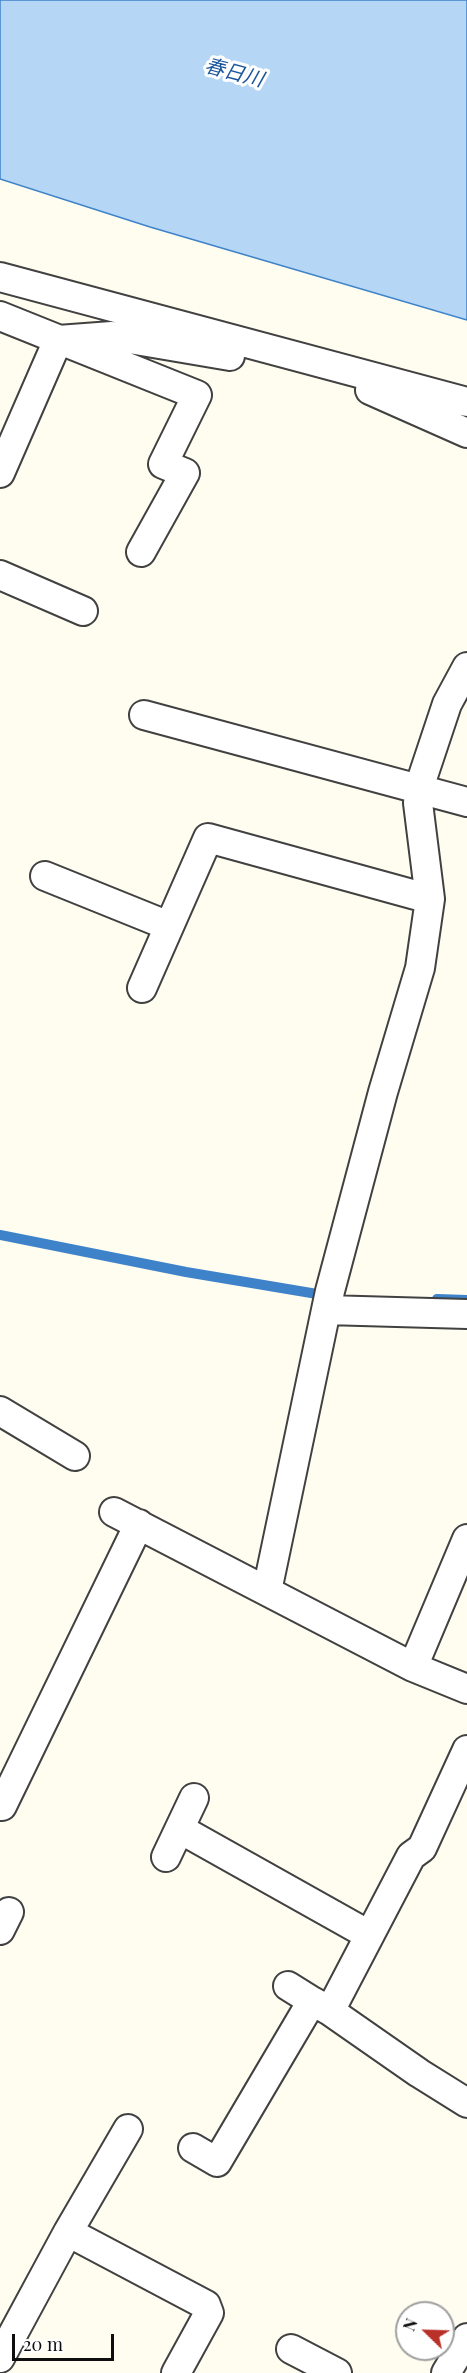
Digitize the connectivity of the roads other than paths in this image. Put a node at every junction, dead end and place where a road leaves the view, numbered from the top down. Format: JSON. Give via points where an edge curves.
{"nodes":[{"id":1,"x":0,"y":277,"type":"edge"},
{"id":2,"x":0,"y":316,"type":"edge"},
{"id":3,"x":58,"y":340,"type":"junction"},
{"id":4,"x":297,"y":357,"type":"junction"},
{"id":5,"x":467,"y":402,"type":"edge"},
{"id":6,"x":467,"y":433,"type":"edge"},
{"id":7,"x":0,"y":473,"type":"edge"},
{"id":8,"x":141,"y":552,"type":"dead end"},
{"id":9,"x":0,"y":575,"type":"edge"},
{"id":10,"x":83,"y":610,"type":"dead end"},
{"id":11,"x":467,"y":667,"type":"edge"},
{"id":12,"x":144,"y":715,"type":"dead end"},
{"id":13,"x":419,"y":788,"type":"junction"},
{"id":14,"x":467,"y":802,"type":"edge"},
{"id":15,"x":45,"y":876,"type":"dead end"},
{"id":16,"x":430,"y":899,"type":"junction"},
{"id":17,"x":169,"y":926,"type":"junction"},
{"id":18,"x":142,"y":988,"type":"dead end"},
{"id":19,"x":326,"y":1310,"type":"junction"},
{"id":20,"x":467,"y":1314,"type":"edge"},
{"id":21,"x":0,"y":1411,"type":"edge"},
{"id":22,"x":75,"y":1456,"type":"dead end"},
{"id":23,"x":114,"y":1512,"type":"dead end"},
{"id":24,"x":139,"y":1524,"type":"junction"},
{"id":25,"x":467,"y":1539,"type":"edge"},
{"id":26,"x":267,"y":1591,"type":"junction"},
{"id":27,"x":413,"y":1667,"type":"junction"},
{"id":28,"x":467,"y":1689,"type":"edge"},
{"id":29,"x":467,"y":1750,"type":"edge"},
{"id":30,"x":194,"y":1798,"type":"dead end"},
{"id":31,"x":2,"y":1806,"type":"dead end"},
{"id":32,"x":180,"y":1829,"type":"junction"},
{"id":33,"x":166,"y":1857,"type":"dead end"},
{"id":34,"x":369,"y":1935,"type":"junction"},
{"id":35,"x":288,"y":1986,"type":"dead end"},
{"id":36,"x":321,"y":2006,"type":"junction"},
{"id":37,"x":467,"y":2103,"type":"edge"},
{"id":38,"x":128,"y":2129,"type":"dead end"},
{"id":39,"x":193,"y":2148,"type":"dead end"},
{"id":40,"x":68,"y":2232,"type":"junction"},
{"id":41,"x":467,"y":2338,"type":"edge"},
{"id":42,"x":291,"y":2349,"type":"dead end"},
{"id":43,"x":0,"y":2358,"type":"edge"},
{"id":44,"x":176,"y":2373,"type":"edge"},
{"id":45,"x":337,"y":2373,"type":"edge"},
{"id":46,"x":446,"y":2373,"type":"edge"}],
"edges":[{"from":1,"to":4,"type":"street"},
{"from":2,"to":3,"type":"street"},
{"from":3,"to":4,"type":"street","via":[[112,336],[250,360]]},
{"from":3,"to":7,"type":"street"},
{"from":3,"to":8,"type":"street","via":[[197,395],[163,464],[185,473]]},
{"from":4,"to":5,"type":"street"},
{"from":4,"to":6,"type":"street"},
{"from":9,"to":10,"type":"street"},
{"from":11,"to":13,"type":"street","via":[[447,704]]},
{"from":12,"to":13,"type":"street"},
{"from":13,"to":14,"type":"street"},
{"from":13,"to":16,"type":"street"},
{"from":15,"to":17,"type":"street"},
{"from":16,"to":17,"type":"street","via":[[208,838]]},
{"from":16,"to":19,"type":"street","via":[[420,968]]},
{"from":17,"to":18,"type":"street"},
{"from":19,"to":20,"type":"street"},
{"from":19,"to":26,"type":"street"},
{"from":21,"to":22,"type":"street"},
{"from":23,"to":24,"type":"street"},
{"from":24,"to":26,"type":"street"},
{"from":24,"to":31,"type":"street"},
{"from":25,"to":27,"type":"street"},
{"from":26,"to":27,"type":"street"},
{"from":27,"to":28,"type":"street"},
{"from":29,"to":34,"type":"street","via":[[422,1848],[411,1856]]},
{"from":30,"to":32,"type":"street"},
{"from":32,"to":33,"type":"street"},
{"from":32,"to":34,"type":"street"},
{"from":34,"to":36,"type":"street"},
{"from":35,"to":36,"type":"street"},
{"from":36,"to":37,"type":"street"},
{"from":36,"to":39,"type":"street","via":[[217,2162]]},
{"from":38,"to":40,"type":"street"},
{"from":40,"to":43,"type":"street"},
{"from":40,"to":44,"type":"street","via":[[206,2305],[209,2313]]},
{"from":41,"to":46,"type":"street"},
{"from":42,"to":45,"type":"street"}]}
